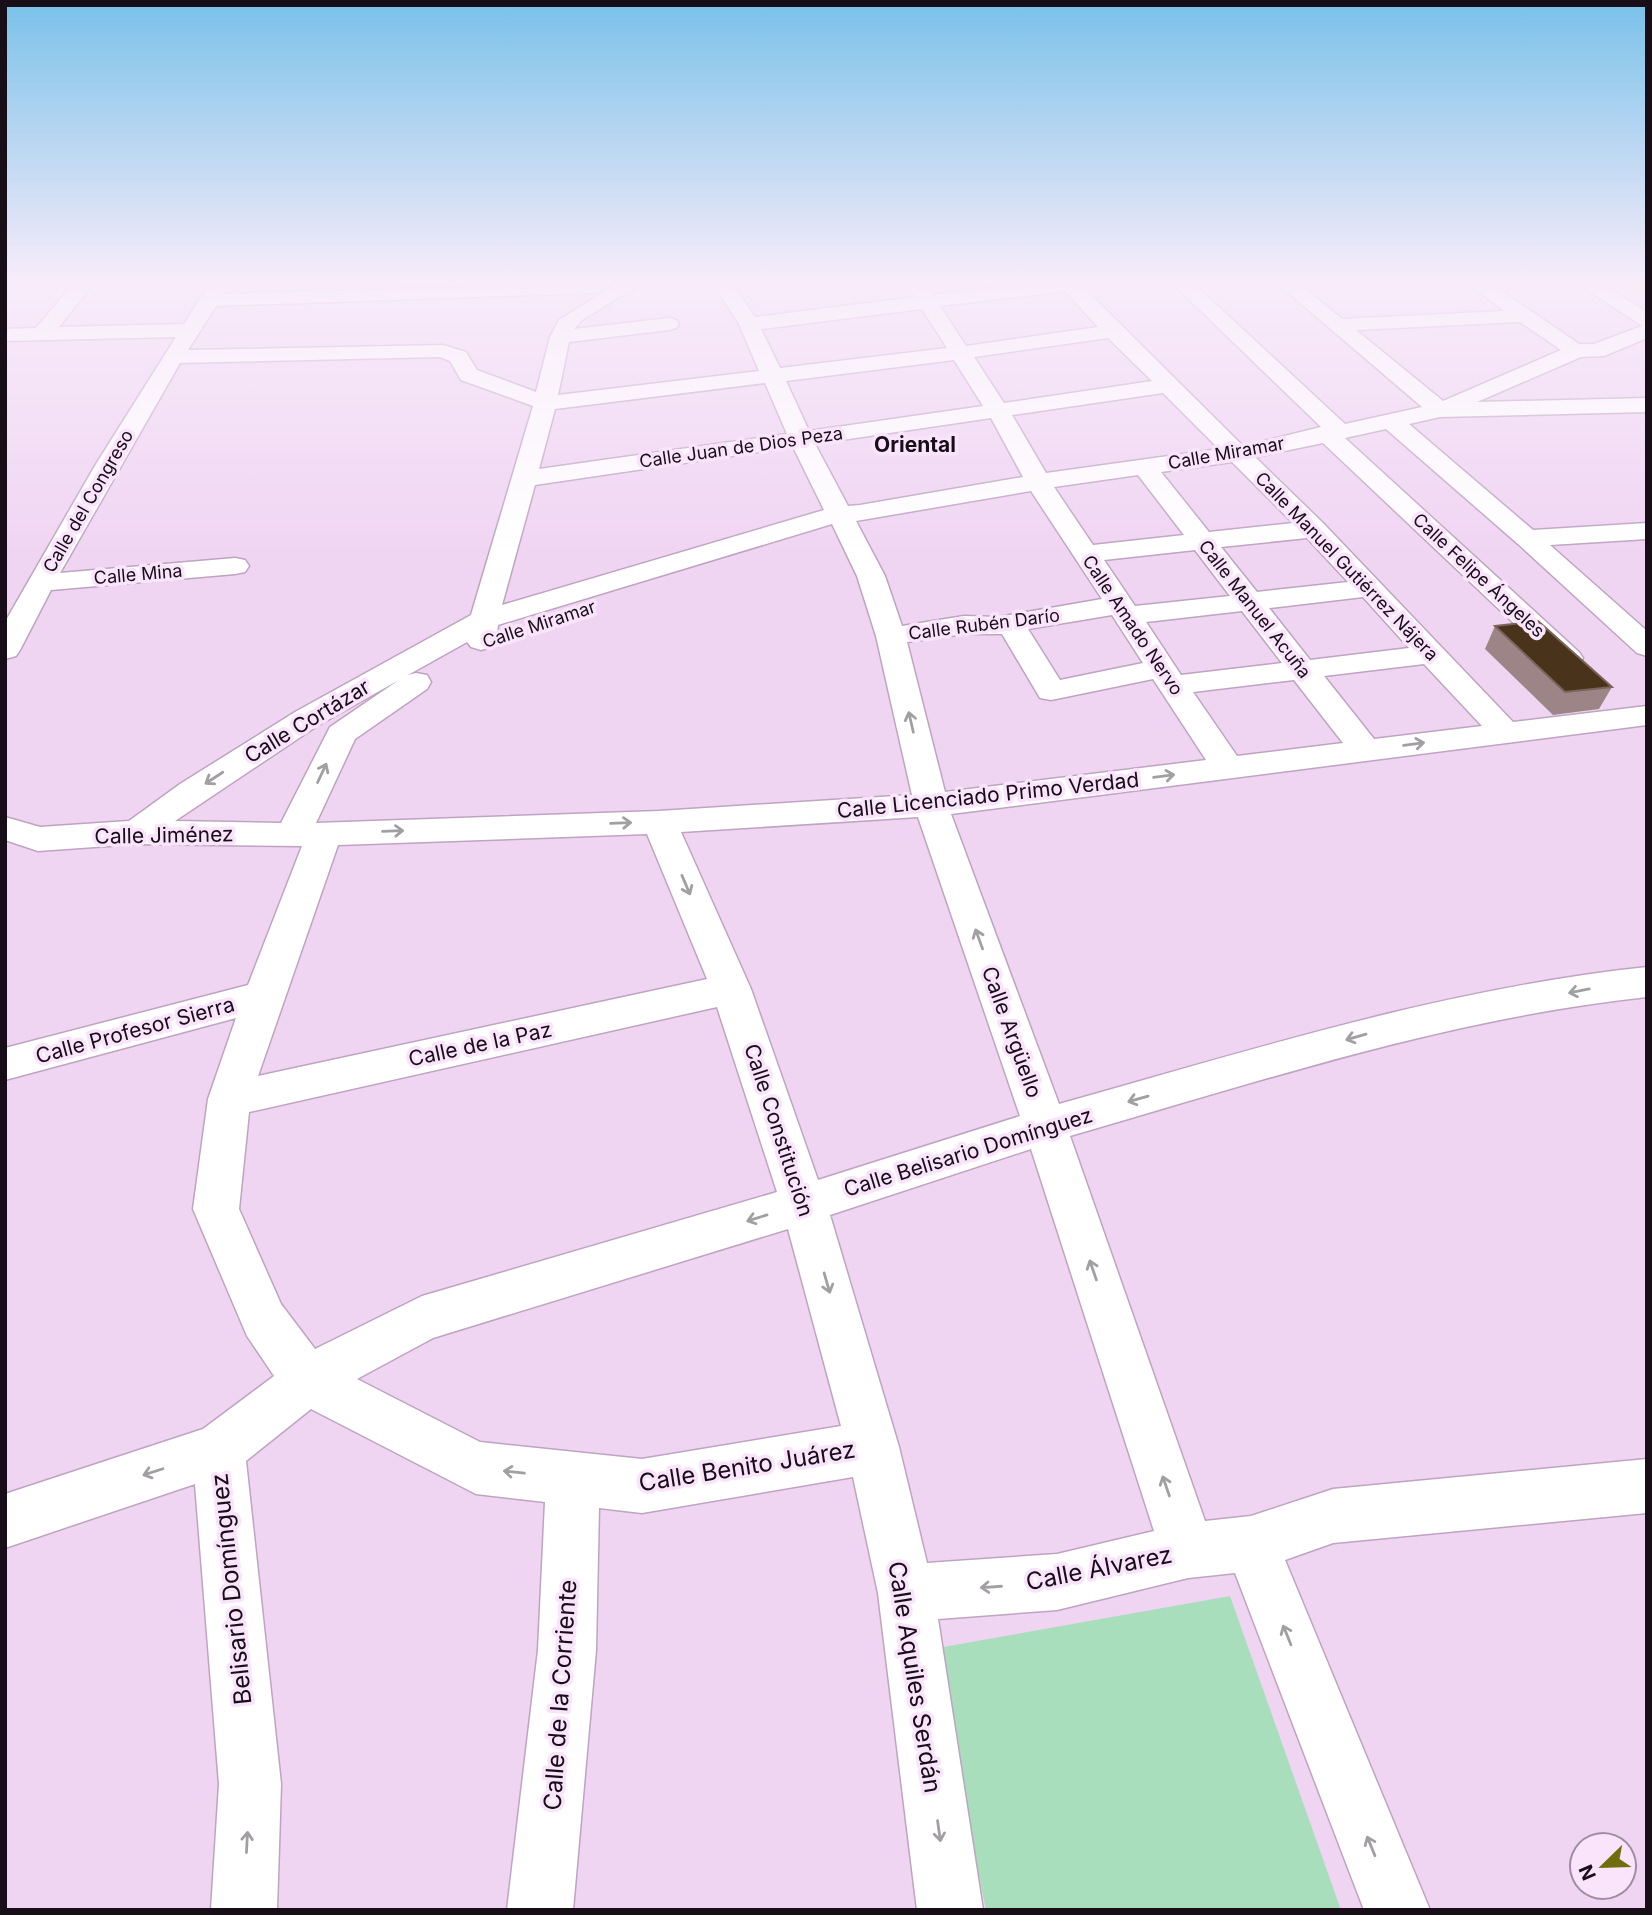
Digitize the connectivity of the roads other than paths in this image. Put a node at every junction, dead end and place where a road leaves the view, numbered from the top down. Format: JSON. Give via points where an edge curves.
{"nodes":[{"id":1,"x":164,"y":372,"type":"edge"},
{"id":2,"x":477,"y":372,"type":"edge"},
{"id":3,"x":552,"y":372,"type":"edge"},
{"id":4,"x":772,"y":372,"type":"edge"},
{"id":5,"x":803,"y":372,"type":"edge"},
{"id":6,"x":973,"y":372,"type":"edge"},
{"id":7,"x":1154,"y":372,"type":"edge"},
{"id":8,"x":1271,"y":372,"type":"edge"},
{"id":9,"x":1394,"y":372,"type":"edge"},
{"id":10,"x":1530,"y":372,"type":"edge"},
{"id":11,"x":1558,"y":372,"type":"edge"},
{"id":12,"x":774,"y":376,"type":"junction"},
{"id":13,"x":1167,"y":386,"type":"junction"},
{"id":14,"x":545,"y":403,"type":"junction"},
{"id":15,"x":1647,"y":405,"type":"edge"},
{"id":16,"x":1608,"y":407,"type":"junction"},
{"id":17,"x":997,"y":409,"type":"junction"},
{"id":18,"x":1440,"y":410,"type":"junction"},
{"id":19,"x":1390,"y":419,"type":"junction"},
{"id":20,"x":1637,"y":427,"type":"dead end"},
{"id":21,"x":1332,"y":432,"type":"junction"},
{"id":22,"x":800,"y":438,"type":"junction"},
{"id":23,"x":1238,"y":454,"type":"junction"},
{"id":24,"x":1145,"y":468,"type":"junction"},
{"id":25,"x":522,"y":479,"type":"junction"},
{"id":26,"x":1038,"y":482,"type":"junction"},
{"id":27,"x":848,"y":516,"type":"junction"},
{"id":28,"x":1314,"y":529,"type":"junction"},
{"id":29,"x":1647,"y":531,"type":"edge"},
{"id":30,"x":1527,"y":538,"type":"junction"},
{"id":31,"x":1203,"y":543,"type":"junction"},
{"id":32,"x":1086,"y":554,"type":"junction"},
{"id":33,"x":235,"y":566,"type":"dead end"},
{"id":34,"x":38,"y":587,"type":"junction"},
{"id":35,"x":1368,"y":588,"type":"junction"},
{"id":36,"x":5,"y":595,"type":"edge"},
{"id":37,"x":1250,"y":603,"type":"junction"},
{"id":38,"x":1122,"y":610,"type":"junction"},
{"id":39,"x":1010,"y":624,"type":"junction"},
{"id":40,"x":482,"y":631,"type":"junction"},
{"id":41,"x":891,"y":636,"type":"junction"},
{"id":42,"x":1647,"y":647,"type":"edge"},
{"id":43,"x":5,"y":650,"type":"edge"},
{"id":44,"x":1432,"y":654,"type":"junction"},
{"id":45,"x":1303,"y":670,"type":"junction"},
{"id":46,"x":1168,"y":677,"type":"junction"},
{"id":47,"x":1591,"y":679,"type":"edge"},
{"id":48,"x":1634,"y":715,"type":"edge"},
{"id":49,"x":1504,"y":731,"type":"junction"},
{"id":50,"x":1366,"y":751,"type":"junction"},
{"id":51,"x":1228,"y":768,"type":"junction"},
{"id":52,"x":931,"y":805,"type":"junction"},
{"id":53,"x":659,"y":822,"type":"junction"},
{"id":54,"x":5,"y":828,"type":"edge"},
{"id":55,"x":137,"y":832,"type":"junction"},
{"id":56,"x":309,"y":834,"type":"junction"},
{"id":57,"x":1647,"y":982,"type":"edge"},
{"id":58,"x":731,"y":989,"type":"junction"},
{"id":59,"x":264,"y":996,"type":"junction"},
{"id":60,"x":5,"y":1064,"type":"edge"},
{"id":61,"x":229,"y":1100,"type":"junction"},
{"id":62,"x":1045,"y":1126,"type":"junction"},
{"id":63,"x":804,"y":1204,"type":"junction"},
{"id":64,"x":308,"y":1381,"type":"junction"},
{"id":65,"x":873,"y":1447,"type":"junction"},
{"id":66,"x":218,"y":1450,"type":"junction"},
{"id":67,"x":573,"y":1479,"type":"junction"},
{"id":68,"x":1647,"y":1486,"type":"edge"},
{"id":69,"x":5,"y":1521,"type":"edge"},
{"id":70,"x":1251,"y":1544,"type":"junction"},
{"id":71,"x":1188,"y":1550,"type":"junction"},
{"id":72,"x":906,"y":1593,"type":"junction"},
{"id":73,"x":244,"y":1910,"type":"edge"},
{"id":74,"x":540,"y":1910,"type":"edge"},
{"id":75,"x":950,"y":1910,"type":"edge"},
{"id":76,"x":1397,"y":1910,"type":"edge"}],
"edges":[{"from":1,"to":34,"type":"street","name":"Calle del Congreso"},
{"from":2,"to":14,"type":"street"},
{"from":3,"to":14,"type":"street"},
{"from":4,"to":12,"type":"street","name":"Calle Argüello"},
{"from":5,"to":12,"type":"street"},
{"from":6,"to":17,"type":"street","name":"Calle Amado Nervo"},
{"from":7,"to":13,"type":"street","name":"Calle Manuel Gutiérrez Nájera"},
{"from":8,"to":21,"type":"street","name":"Calle Felipe Ángeles"},
{"from":9,"to":18,"type":"street"},
{"from":10,"to":18,"type":"street","name":"Calle Miramar"},
{"from":11,"to":16,"type":"street"},
{"from":12,"to":14,"type":"street"},
{"from":12,"to":22,"type":"street","name":"Calle Argüello"},
{"from":13,"to":17,"type":"street","name":"Calle Juan de Dios Peza"},
{"from":13,"to":23,"type":"street","name":"Calle Manuel Gutiérrez Nájera"},
{"from":14,"to":25,"type":"street"},
{"from":15,"to":16,"type":"street"},
{"from":16,"to":18,"type":"street"},
{"from":16,"to":20,"type":"street"},
{"from":17,"to":22,"type":"street","name":"Calle Juan de Dios Peza"},
{"from":17,"to":26,"type":"street","name":"Calle Amado Nervo"},
{"from":18,"to":19,"type":"street","name":"Calle Miramar"},
{"from":19,"to":21,"type":"street","name":"Calle Miramar"},
{"from":19,"to":30,"type":"street"},
{"from":21,"to":23,"type":"street","name":"Calle Miramar"},
{"from":21,"to":47,"type":"street","name":"Calle Felipe Ángeles"},
{"from":22,"to":25,"type":"street","name":"Calle Juan de Dios Peza"},
{"from":22,"to":27,"type":"street","name":"Calle Argüello"},
{"from":23,"to":24,"type":"street","name":"Calle Miramar"},
{"from":23,"to":28,"type":"street","name":"Calle Manuel Gutiérrez Nájera"},
{"from":24,"to":26,"type":"street","name":"Calle Miramar"},
{"from":24,"to":31,"type":"street","name":"Calle Manuel Acuña"},
{"from":25,"to":40,"type":"street"},
{"from":26,"to":27,"type":"street","name":"Calle Miramar"},
{"from":26,"to":32,"type":"street","name":"Calle Amado Nervo"},
{"from":27,"to":40,"type":"street","name":"Calle Miramar","via":[[706,573]]},
{"from":27,"to":41,"type":"street","name":"Calle Argüello"},
{"from":28,"to":31,"type":"street"},
{"from":28,"to":35,"type":"street","name":"Calle Manuel Gutiérrez Nájera"},
{"from":29,"to":30,"type":"street"},
{"from":30,"to":42,"type":"street"},
{"from":31,"to":32,"type":"street"},
{"from":31,"to":37,"type":"street","name":"Calle Manuel Acuña"},
{"from":32,"to":38,"type":"street","name":"Calle Amado Nervo"},
{"from":33,"to":34,"type":"street","name":"Calle Mina"},
{"from":34,"to":36,"type":"street","name":"Calle Mina"},
{"from":34,"to":43,"type":"street","name":"Calle del Congreso"},
{"from":35,"to":37,"type":"street","name":"Calle Rubén Darío"},
{"from":35,"to":44,"type":"street","name":"Calle Manuel Gutiérrez Nájera"},
{"from":37,"to":38,"type":"street","name":"Calle Rubén Darío"},
{"from":37,"to":45,"type":"street","name":"Calle Manuel Acuña"},
{"from":38,"to":39,"type":"street","name":"Calle Rubén Darío"},
{"from":38,"to":46,"type":"street","name":"Calle Amado Nervo"},
{"from":39,"to":41,"type":"street","name":"Calle Rubén Darío","via":[[964,625]]},
{"from":39,"to":46,"type":"street","via":[[1051,691]]},
{"from":40,"to":55,"type":"street","name":"Calle Cortázar","one_way":true,"via":[[306,719]]},
{"from":56,"to":40,"type":"street","name":"Calle Miramar","one_way":true,"via":[[341,734]]},
{"from":52,"to":41,"type":"street","name":"Calle Argüello","one_way":true},
{"from":44,"to":45,"type":"street"},
{"from":44,"to":49,"type":"street","name":"Calle Manuel Gutiérrez Nájera"},
{"from":45,"to":46,"type":"street"},
{"from":45,"to":50,"type":"street","name":"Calle Manuel Acuña"},
{"from":46,"to":51,"type":"street","name":"Calle Amado Nervo"},
{"from":48,"to":49,"type":"street","name":"Calle Licenciado Primo Verdad"},
{"from":50,"to":49,"type":"street","name":"Calle Licenciado Primo Verdad","one_way":true},
{"from":50,"to":51,"type":"street","name":"Calle Licenciado Primo Verdad"},
{"from":52,"to":51,"type":"street","name":"Calle Licenciado Primo Verdad","one_way":true},
{"from":52,"to":53,"type":"street","name":"Calle Licenciado Primo Verdad"},
{"from":62,"to":52,"type":"street","name":"Calle Argüello","one_way":true},
{"from":56,"to":53,"type":"street","name":"Calle Licenciado Primo Verdad","one_way":true},
{"from":53,"to":58,"type":"street","name":"Calle Constitución","one_way":true},
{"from":54,"to":55,"type":"street","name":"Calle Jiménez","via":[[38,839]]},
{"from":55,"to":56,"type":"street","name":"Calle Jiménez"},
{"from":56,"to":59,"type":"street","name":"Calle Miramar"},
{"from":57,"to":62,"type":"street","name":"Calle Belisario Domínguez","one_way":true,"via":[[1368,1033]]},
{"from":58,"to":61,"type":"street","name":"Calle de la Paz"},
{"from":58,"to":63,"type":"street","name":"Calle Constitución"},
{"from":59,"to":60,"type":"street","name":"Calle Profesor Sierra"},
{"from":59,"to":61,"type":"street","name":"Calle Miramar"},
{"from":61,"to":64,"type":"street","name":"Calle Miramar","via":[[216,1209],[264,1320]]},
{"from":62,"to":63,"type":"street","name":"Calle Belisario Domínguez"},
{"from":71,"to":62,"type":"street","name":"Calle Argüello","one_way":true},
{"from":63,"to":64,"type":"street","name":"Calle Belisario Domínguez","one_way":true,"via":[[422,1319]]},
{"from":63,"to":65,"type":"street","name":"Calle Constitución","one_way":true},
{"from":64,"to":66,"type":"street","name":"Calle Belisario Domínguez"},
{"from":67,"to":64,"type":"street","name":"Calle Benito Juárez","one_way":true,"via":[[476,1468]]},
{"from":65,"to":67,"type":"street","name":"Calle Benito Juárez","via":[[642,1486]]},
{"from":65,"to":72,"type":"street","name":"Calle Aquiles Serdán"},
{"from":66,"to":69,"type":"street","name":"Belisario Domínguez","one_way":true},
{"from":73,"to":66,"type":"street","name":"Belisario Domínguez","one_way":true,"via":[[250,1784]]},
{"from":67,"to":74,"type":"street","name":"Calle de la Corriente","via":[[567,1650]]},
{"from":68,"to":70,"type":"street","name":"Calle Álvarez","via":[[1333,1516]]},
{"from":70,"to":71,"type":"street","name":"Calle Álvarez"},
{"from":76,"to":70,"type":"street","one_way":true},
{"from":71,"to":72,"type":"street","name":"Calle Álvarez","one_way":true,"via":[[1057,1582]]},
{"from":72,"to":75,"type":"street","name":"Calle Aquiles Serdán","one_way":true}]}
